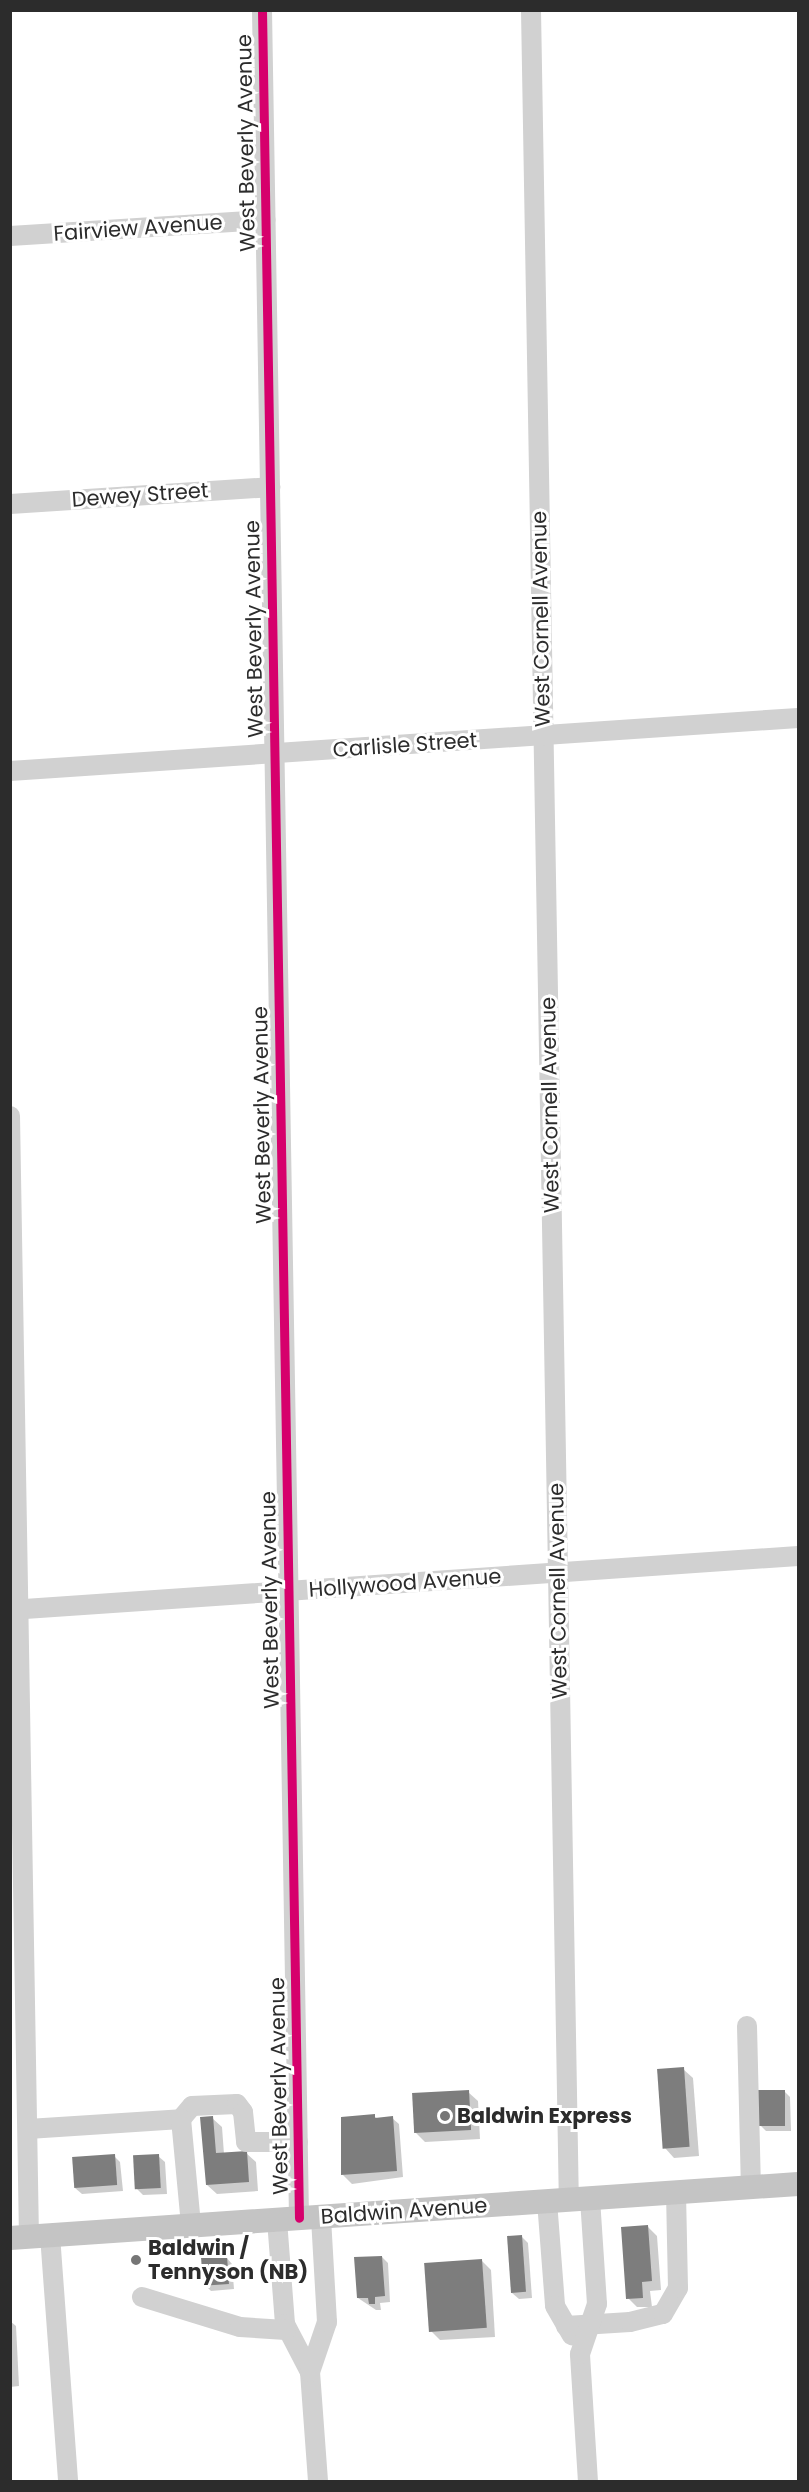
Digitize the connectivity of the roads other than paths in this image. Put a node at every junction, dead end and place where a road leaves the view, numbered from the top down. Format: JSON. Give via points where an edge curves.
{"nodes":[{"id":1,"x":262,"y":10,"type":"edge"},
{"id":2,"x":531,"y":10,"type":"edge"},
{"id":3,"x":265,"y":220,"type":"junction"},
{"id":4,"x":10,"y":236,"type":"edge"},
{"id":5,"x":270,"y":487,"type":"junction"},
{"id":6,"x":10,"y":504,"type":"edge"},
{"id":7,"x":798,"y":718,"type":"edge"},
{"id":8,"x":543,"y":735,"type":"junction"},
{"id":9,"x":274,"y":753,"type":"junction"},
{"id":10,"x":10,"y":771,"type":"edge"},
{"id":11,"x":10,"y":1116,"type":"edge"},
{"id":12,"x":798,"y":1557,"type":"edge"},
{"id":13,"x":558,"y":1573,"type":"junction"},
{"id":14,"x":288,"y":1591,"type":"junction"},
{"id":15,"x":15,"y":1610,"type":"edge"},
{"id":16,"x":747,"y":2026,"type":"dead end"},
{"id":17,"x":181,"y":2119,"type":"junction"},
{"id":18,"x":28,"y":2128,"type":"junction"},
{"id":19,"x":298,"y":2142,"type":"junction"},
{"id":20,"x":798,"y":2184,"type":"edge"},
{"id":21,"x":751,"y":2187,"type":"junction"},
{"id":22,"x":676,"y":2192,"type":"junction"},
{"id":23,"x":569,"y":2200,"type":"junction"},
{"id":24,"x":299,"y":2218,"type":"junction"},
{"id":25,"x":191,"y":2225,"type":"junction"},
{"id":26,"x":30,"y":2236,"type":"edge"},
{"id":27,"x":142,"y":2297,"type":"dead end"},
{"id":28,"x":589,"y":2325,"type":"junction"},
{"id":29,"x":566,"y":2326,"type":"junction"},
{"id":30,"x":286,"y":2331,"type":"junction"},
{"id":31,"x":580,"y":2355,"type":"junction"},
{"id":32,"x":310,"y":2372,"type":"junction"},
{"id":33,"x":68,"y":2481,"type":"edge"},
{"id":34,"x":318,"y":2481,"type":"edge"},
{"id":35,"x":588,"y":2481,"type":"edge"}],
"edges":[{"from":1,"to":3,"type":"street","name":"West Beverly Avenue"},
{"from":2,"to":8,"type":"street","name":"West Cornell Avenue"},
{"from":3,"to":4,"type":"street","name":"Fairview Avenue"},
{"from":3,"to":5,"type":"street","name":"West Beverly Avenue"},
{"from":5,"to":6,"type":"street","name":"Dewey Street"},
{"from":5,"to":9,"type":"street","name":"West Beverly Avenue"},
{"from":7,"to":8,"type":"street","name":"Carlisle Street"},
{"from":8,"to":9,"type":"street","name":"Carlisle Street"},
{"from":8,"to":13,"type":"street","name":"West Cornell Avenue"},
{"from":9,"to":10,"type":"street","name":"Carlisle Street"},
{"from":9,"to":14,"type":"street","name":"West Beverly Avenue"},
{"from":11,"to":15,"type":"street"},
{"from":12,"to":13,"type":"street","name":"Hollywood Avenue"},
{"from":13,"to":14,"type":"street","name":"Hollywood Avenue"},
{"from":13,"to":23,"type":"street","name":"West Cornell Avenue"},
{"from":14,"to":15,"type":"street","name":"Hollywood Avenue"},
{"from":14,"to":19,"type":"street","name":"West Beverly Avenue"},
{"from":15,"to":18,"type":"street"},
{"from":16,"to":21,"type":"street"},
{"from":17,"to":18,"type":"street"},
{"from":17,"to":19,"type":"street","via":[[192,2106],[237,2104],[243,2112],[246,2142]]},
{"from":17,"to":25,"type":"street"},
{"from":18,"to":26,"type":"street"},
{"from":19,"to":24,"type":"street","name":"West Beverly Avenue"},
{"from":20,"to":21,"type":"main road","name":"Baldwin Avenue"},
{"from":21,"to":22,"type":"main road","name":"Baldwin Avenue"},
{"from":22,"to":23,"type":"main road","name":"Baldwin Avenue"},
{"from":22,"to":28,"type":"street","via":[[678,2288],[663,2314],[630,2322]]},
{"from":23,"to":24,"type":"main road","name":"Baldwin Avenue"},
{"from":23,"to":28,"type":"street","via":[[597,2304]]},
{"from":23,"to":29,"type":"street","via":[[555,2306]]},
{"from":24,"to":25,"type":"main road","name":"Baldwin Avenue"},
{"from":24,"to":30,"type":"street"},
{"from":24,"to":32,"type":"street","via":[[327,2322]]},
{"from":25,"to":26,"type":"main road","name":"Baldwin Avenue"},
{"from":26,"to":33,"type":"street"},
{"from":27,"to":30,"type":"street","via":[[240,2326]]},
{"from":28,"to":29,"type":"street"},
{"from":28,"to":31,"type":"street"},
{"from":29,"to":31,"type":"street"},
{"from":30,"to":32,"type":"street"},
{"from":31,"to":35,"type":"street"},
{"from":32,"to":34,"type":"street"}]}
